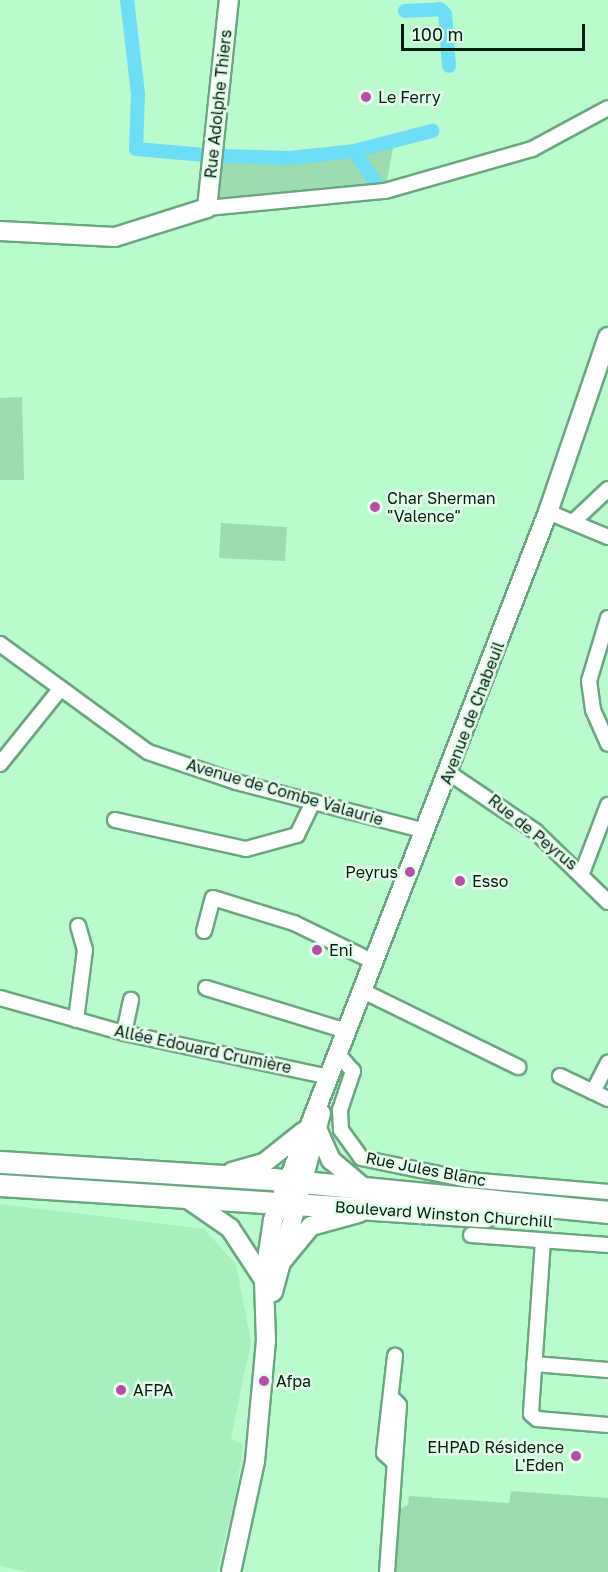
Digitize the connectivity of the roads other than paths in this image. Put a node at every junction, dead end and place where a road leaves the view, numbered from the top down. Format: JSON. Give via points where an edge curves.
{"nodes":[{"id":1,"x":229,"y":0,"type":"edge"},
{"id":2,"x":607,"y":110,"type":"edge"},
{"id":3,"x":207,"y":208,"type":"junction"},
{"id":4,"x":0,"y":231,"type":"edge"},
{"id":5,"x":608,"y":337,"type":"edge"},
{"id":6,"x":608,"y":489,"type":"edge"},
{"id":7,"x":548,"y":512,"type":"junction"},
{"id":8,"x":573,"y":522,"type":"junction"},
{"id":9,"x":608,"y":537,"type":"edge"},
{"id":10,"x":608,"y":618,"type":"edge"},
{"id":11,"x":0,"y":644,"type":"edge"},
{"id":12,"x":61,"y":687,"type":"junction"},
{"id":13,"x":608,"y":744,"type":"edge"},
{"id":14,"x":0,"y":765,"type":"edge"},
{"id":15,"x":449,"y":773,"type":"junction"},
{"id":16,"x":313,"y":802,"type":"junction"},
{"id":17,"x":608,"y":805,"type":"edge"},
{"id":18,"x":115,"y":820,"type":"dead end"},
{"id":19,"x":426,"y":831,"type":"junction"},
{"id":20,"x":582,"y":873,"type":"junction"},
{"id":21,"x":608,"y":902,"type":"edge"},
{"id":22,"x":78,"y":926,"type":"dead end"},
{"id":23,"x":204,"y":931,"type":"dead end"},
{"id":24,"x":375,"y":962,"type":"junction"},
{"id":25,"x":206,"y":988,"type":"dead end"},
{"id":26,"x":363,"y":992,"type":"junction"},
{"id":27,"x":0,"y":998,"type":"edge"},
{"id":28,"x":131,"y":1000,"type":"dead end"},
{"id":29,"x":76,"y":1020,"type":"junction"},
{"id":30,"x":347,"y":1031,"type":"junction"},
{"id":31,"x":123,"y":1033,"type":"junction"},
{"id":32,"x":338,"y":1054,"type":"junction"},
{"id":33,"x":608,"y":1063,"type":"edge"},
{"id":34,"x":518,"y":1067,"type":"dead end"},
{"id":35,"x":560,"y":1076,"type":"dead end"},
{"id":36,"x":328,"y":1082,"type":"junction"},
{"id":37,"x":593,"y":1092,"type":"junction"},
{"id":38,"x":608,"y":1099,"type":"edge"},
{"id":39,"x":312,"y":1130,"type":"junction"},
{"id":40,"x":0,"y":1162,"type":"edge"},
{"id":41,"x":299,"y":1174,"type":"junction"},
{"id":42,"x":215,"y":1176,"type":"junction"},
{"id":43,"x":0,"y":1185,"type":"edge"},
{"id":44,"x":364,"y":1188,"type":"junction"},
{"id":45,"x":608,"y":1192,"type":"edge"},
{"id":46,"x":185,"y":1197,"type":"junction"},
{"id":47,"x":288,"y":1204,"type":"junction"},
{"id":48,"x":385,"y":1211,"type":"junction"},
{"id":49,"x":608,"y":1212,"type":"edge"},
{"id":50,"x":608,"y":1224,"type":"edge"},
{"id":51,"x":471,"y":1235,"type":"dead end"},
{"id":52,"x":543,"y":1241,"type":"junction"},
{"id":53,"x":608,"y":1245,"type":"edge"},
{"id":54,"x":277,"y":1267,"type":"junction"},
{"id":55,"x":264,"y":1280,"type":"junction"},
{"id":56,"x":266,"y":1341,"type":"junction"},
{"id":57,"x":395,"y":1356,"type":"dead end"},
{"id":58,"x":534,"y":1364,"type":"junction"},
{"id":59,"x":608,"y":1370,"type":"edge"},
{"id":60,"x":608,"y":1425,"type":"edge"},
{"id":61,"x":231,"y":1572,"type":"edge"},
{"id":62,"x":387,"y":1572,"type":"edge"}],
"edges":[{"from":1,"to":3,"type":"main road","name":"Rue Adolphe Thiers"},
{"from":2,"to":3,"type":"street","via":[[532,149],[385,191]]},
{"from":3,"to":4,"type":"main road","via":[[115,237]]},
{"from":5,"to":7,"type":"main road","name":"Avenue de Chabeuil"},
{"from":6,"to":8,"type":"street"},
{"from":7,"to":8,"type":"street"},
{"from":7,"to":15,"type":"main road","name":"Avenue de Chabeuil"},
{"from":8,"to":9,"type":"street"},
{"from":10,"to":13,"type":"street","via":[[589,681],[593,710]]},
{"from":11,"to":12,"type":"street","name":"Avenue de Combe Valaurie"},
{"from":12,"to":14,"type":"street"},
{"from":12,"to":16,"type":"street","name":"Avenue de Combe Valaurie","via":[[148,752]]},
{"from":15,"to":19,"type":"main road","name":"Avenue de Chabeuil"},
{"from":15,"to":20,"type":"street","name":"Rue de Peyrus","via":[[496,800]]},
{"from":16,"to":18,"type":"street","via":[[297,835],[246,849]]},
{"from":16,"to":19,"type":"street","name":"Avenue de Combe Valaurie"},
{"from":17,"to":20,"type":"street"},
{"from":19,"to":24,"type":"main road","name":"Avenue de Chabeuil"},
{"from":20,"to":21,"type":"street","name":"Rue de Peyrus"},
{"from":22,"to":29,"type":"street","via":[[85,950]]},
{"from":23,"to":24,"type":"street","via":[[213,898],[294,923]]},
{"from":24,"to":26,"type":"main road","name":"Avenue de Chabeuil"},
{"from":25,"to":30,"type":"street"},
{"from":26,"to":30,"type":"main road","name":"Avenue de Chabeuil"},
{"from":26,"to":34,"type":"street"},
{"from":27,"to":29,"type":"street","name":"Allée Edouard Crumière"},
{"from":28,"to":31,"type":"street"},
{"from":29,"to":31,"type":"street","name":"Allée Edouard Crumière"},
{"from":30,"to":32,"type":"main road","name":"Avenue de Chabeuil"},
{"from":31,"to":36,"type":"street","name":"Allée Edouard Crumière"},
{"from":32,"to":36,"type":"main road","name":"Avenue de Chabeuil"},
{"from":32,"to":45,"type":"street","name":"Rue Jules Blanc","via":[[353,1071],[340,1110],[341,1130],[361,1158],[468,1180]]},
{"from":33,"to":37,"type":"street"},
{"from":35,"to":37,"type":"street"},
{"from":36,"to":39,"type":"main road","name":"Avenue de Chabeuil"},
{"from":37,"to":38,"type":"street"},
{"from":39,"to":41,"type":"main road","name":"Avenue de Chabeuil"},
{"from":39,"to":42,"type":"main road","name":"Avenue de Chabeuil","via":[[252,1168]]},
{"from":39,"to":44,"type":"main road","via":[[331,1160]]},
{"from":40,"to":42,"type":"main road","name":"Boulevard Winston Churchill"},
{"from":41,"to":42,"type":"main road","name":"Boulevard Winston Churchill"},
{"from":41,"to":44,"type":"main road","name":"Boulevard Winston Churchill"},
{"from":41,"to":47,"type":"main road","name":"Avenue de Chabeuil"},
{"from":43,"to":46,"type":"main road","name":"Boulevard Winston Churchill"},
{"from":44,"to":49,"type":"main road","name":"Boulevard Winston Churchill"},
{"from":46,"to":47,"type":"main road","name":"Boulevard Winston Churchill"},
{"from":46,"to":55,"type":"main road","via":[[230,1228]]},
{"from":47,"to":48,"type":"main road","name":"Boulevard Winston Churchill"},
{"from":47,"to":54,"type":"main road","name":"Avenue de Chabeuil"},
{"from":47,"to":55,"type":"main road","name":"Avenue de Chabeuil"},
{"from":48,"to":50,"type":"main road","name":"Boulevard Winston Churchill"},
{"from":48,"to":54,"type":"main road","via":[[330,1218],[311,1226]]},
{"from":51,"to":52,"type":"street"},
{"from":52,"to":53,"type":"street"},
{"from":52,"to":58,"type":"street"},
{"from":54,"to":56,"type":"main road","name":"Avenue de Chabeuil"},
{"from":55,"to":56,"type":"main road","name":"Avenue de Chabeuil"},
{"from":56,"to":61,"type":"main road","name":"Avenue de Chabeuil","via":[[255,1461]]},
{"from":57,"to":62,"type":"street","via":[[391,1397],[399,1404]]},
{"from":58,"to":59,"type":"street"},
{"from":58,"to":60,"type":"street","via":[[531,1413],[537,1419]]}]}
